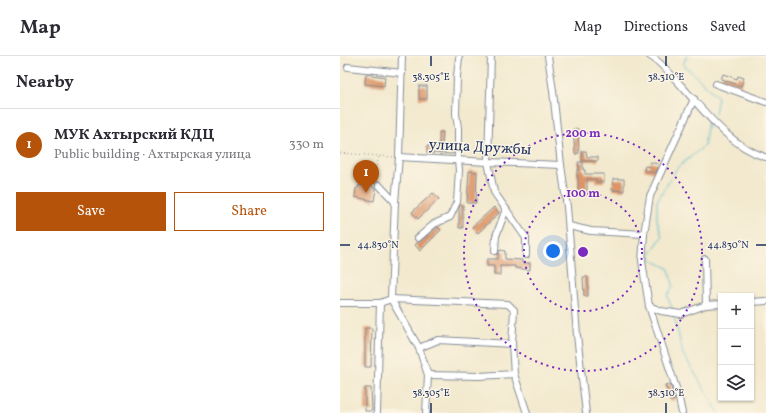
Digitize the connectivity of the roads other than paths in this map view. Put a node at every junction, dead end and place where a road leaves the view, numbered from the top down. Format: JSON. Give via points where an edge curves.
{"nodes":[{"id":1,"x":402,"y":56,"type":"edge"},
{"id":2,"x":491,"y":56,"type":"edge"},
{"id":3,"x":548,"y":56,"type":"edge"},
{"id":4,"x":650,"y":56,"type":"edge"},
{"id":5,"x":459,"y":58,"type":"dead end"},
{"id":6,"x":348,"y":68,"type":"dead end"},
{"id":7,"x":402,"y":73,"type":"junction"},
{"id":8,"x":716,"y":84,"type":"dead end"},
{"id":9,"x":694,"y":99,"type":"junction"},
{"id":10,"x":766,"y":102,"type":"edge"},
{"id":11,"x":766,"y":157,"type":"edge"},
{"id":12,"x":399,"y":158,"type":"junction"},
{"id":13,"x":458,"y":161,"type":"junction"},
{"id":14,"x":488,"y":162,"type":"junction"},
{"id":15,"x":560,"y":165,"type":"junction"},
{"id":16,"x":379,"y":186,"type":"road end"},
{"id":17,"x":395,"y":202,"type":"junction"},
{"id":18,"x":506,"y":209,"type":"junction"},
{"id":19,"x":569,"y":226,"type":"junction"},
{"id":20,"x":644,"y":234,"type":"junction"},
{"id":21,"x":418,"y":238,"type":"dead end"},
{"id":22,"x":495,"y":251,"type":"dead end"},
{"id":23,"x":526,"y":255,"type":"dead end"},
{"id":24,"x":706,"y":259,"type":"dead end"},
{"id":25,"x":391,"y":300,"type":"junction"},
{"id":26,"x":766,"y":301,"type":"edge"},
{"id":27,"x":754,"y":302,"type":"edge"},
{"id":28,"x":340,"y":303,"type":"edge"},
{"id":29,"x":380,"y":303,"type":"junction"},
{"id":30,"x":718,"y":304,"type":"edge"},
{"id":31,"x":706,"y":305,"type":"junction"},
{"id":32,"x":649,"y":306,"type":"junction"},
{"id":33,"x":512,"y":344,"type":"junction"},
{"id":34,"x":419,"y":348,"type":"junction"},
{"id":35,"x":428,"y":374,"type":"junction"},
{"id":36,"x":514,"y":374,"type":"junction"},
{"id":37,"x":377,"y":413,"type":"edge"},
{"id":38,"x":426,"y":413,"type":"edge"},
{"id":39,"x":527,"y":413,"type":"edge"},
{"id":40,"x":586,"y":413,"type":"edge"},
{"id":41,"x":682,"y":413,"type":"edge"}],
"edges":[{"from":1,"to":7,"type":"street"},
{"from":2,"to":14,"type":"street"},
{"from":3,"to":15,"type":"street"},
{"from":4,"to":9,"type":"street"},
{"from":5,"to":13,"type":"street","via":[[456,107]]},
{"from":6,"to":7,"type":"street"},
{"from":7,"to":12,"type":"street"},
{"from":8,"to":10,"type":"street"},
{"from":9,"to":11,"type":"street","via":[[729,136],[742,146]]},
{"from":9,"to":20,"type":"street","via":[[650,196]]},
{"from":12,"to":13,"type":"street","name":"улица Дружбы"},
{"from":12,"to":17,"type":"street"},
{"from":13,"to":14,"type":"street","name":"улица Дружбы"},
{"from":13,"to":21,"type":"street","via":[[457,202],[450,216],[434,224]]},
{"from":14,"to":15,"type":"street","name":"улица Дружбы"},
{"from":14,"to":18,"type":"street","via":[[494,192]]},
{"from":15,"to":19,"type":"street"},
{"from":16,"to":17,"type":"street"},
{"from":17,"to":25,"type":"street"},
{"from":18,"to":22,"type":"street","via":[[496,236]]},
{"from":18,"to":23,"type":"street","via":[[526,238]]},
{"from":19,"to":20,"type":"street","via":[[591,231]]},
{"from":19,"to":40,"type":"street"},
{"from":20,"to":32,"type":"street","via":[[642,260]]},
{"from":24,"to":31,"type":"street"},
{"from":25,"to":29,"type":"street"},
{"from":25,"to":33,"type":"street","via":[[508,304],[514,310]]},
{"from":25,"to":34,"type":"street"},
{"from":26,"to":27,"type":"street"},
{"from":28,"to":29,"type":"street"},
{"from":29,"to":37,"type":"street"},
{"from":30,"to":31,"type":"street"},
{"from":31,"to":32,"type":"street","via":[[681,314]]},
{"from":32,"to":41,"type":"street"},
{"from":33,"to":34,"type":"street","via":[[438,340]]},
{"from":33,"to":36,"type":"street"},
{"from":34,"to":35,"type":"street"},
{"from":35,"to":36,"type":"street"},
{"from":35,"to":38,"type":"street"},
{"from":36,"to":39,"type":"street"}]}
